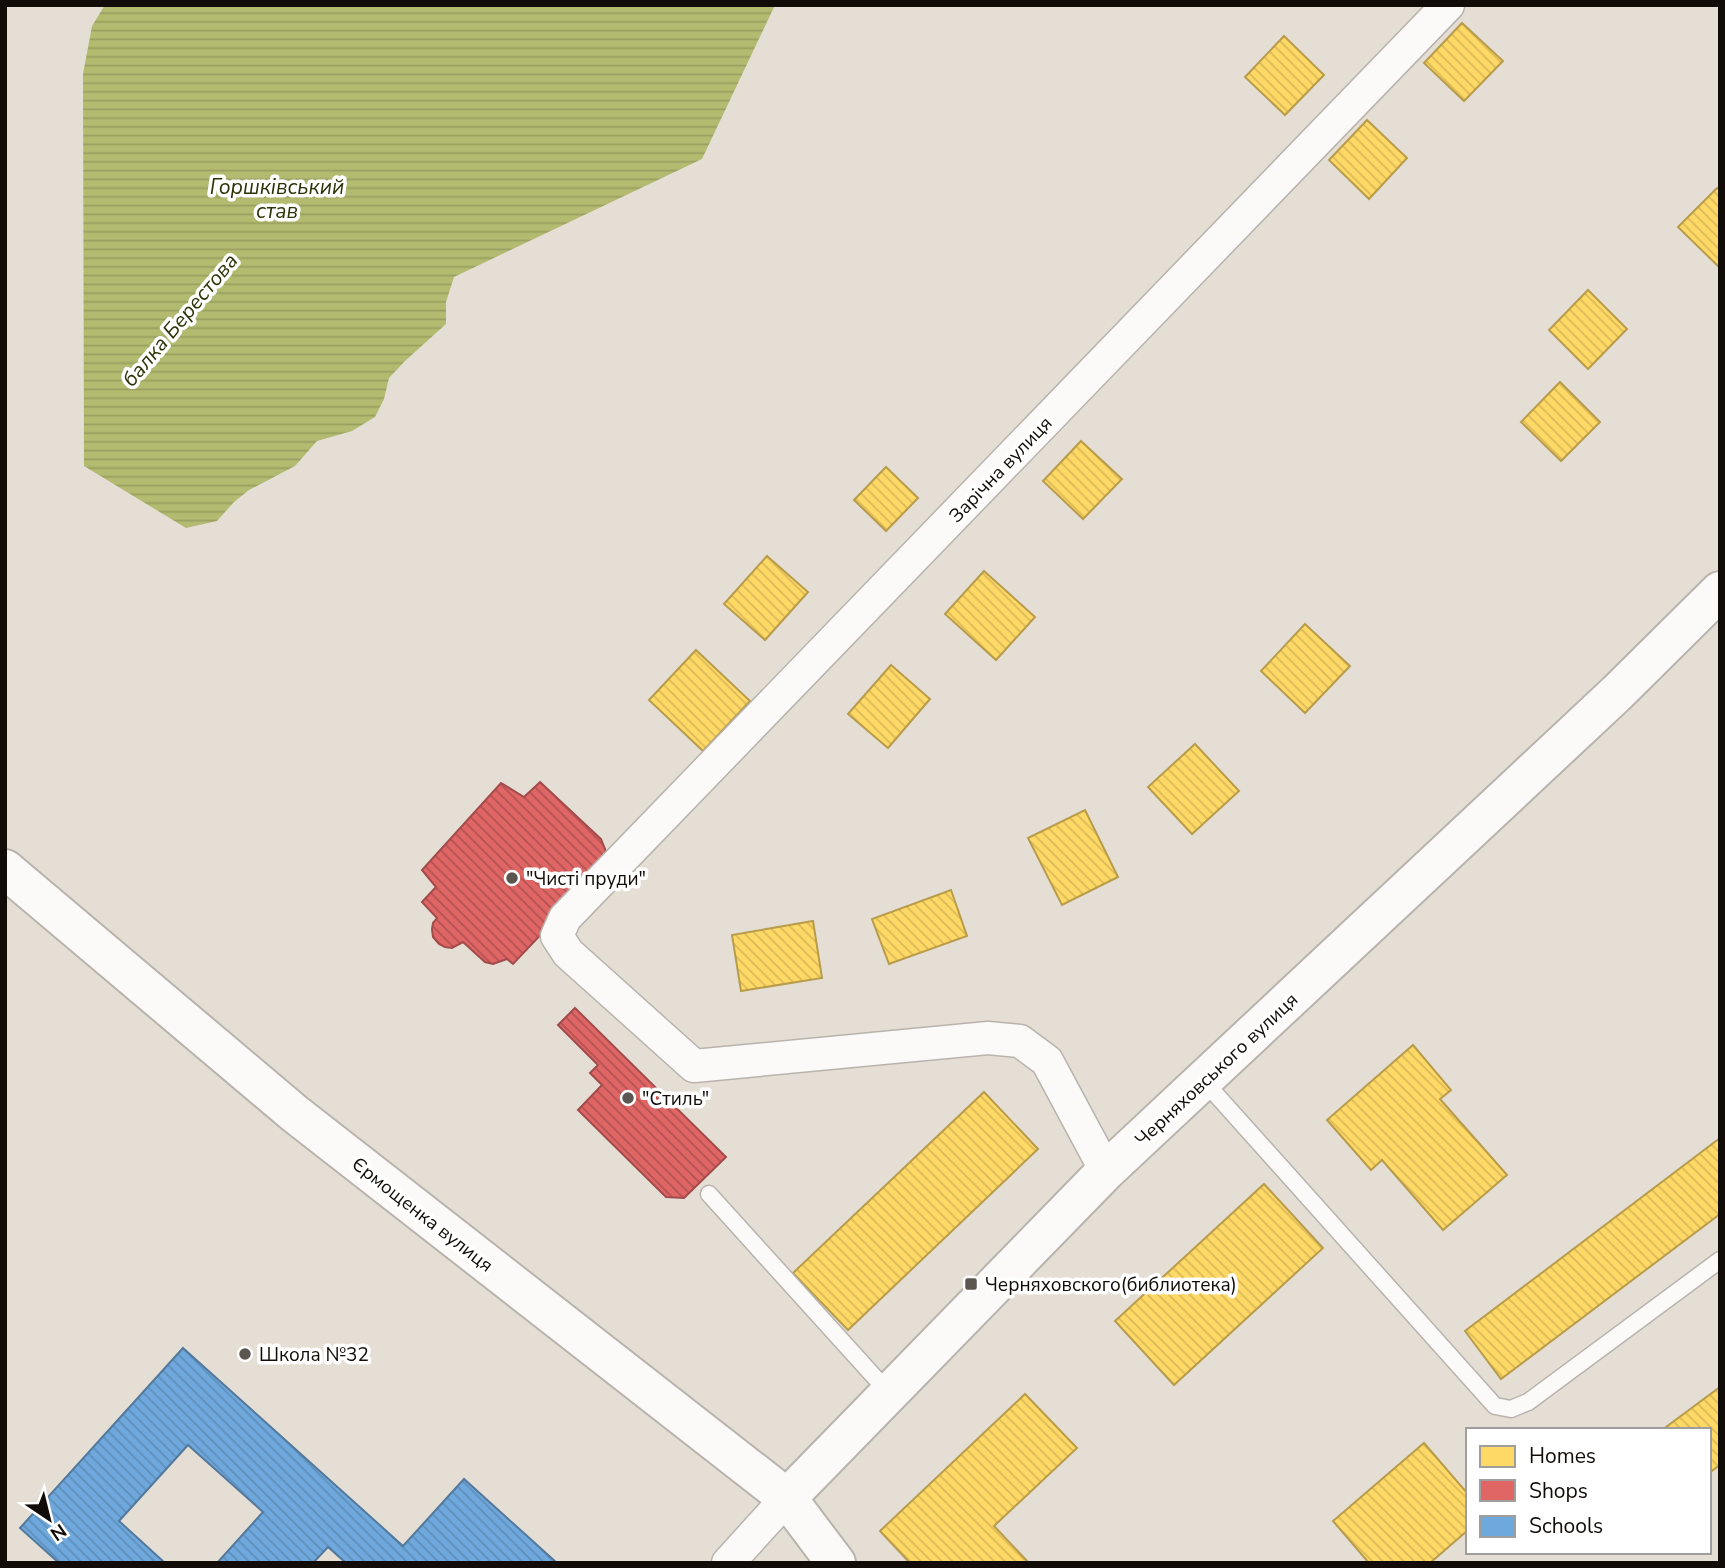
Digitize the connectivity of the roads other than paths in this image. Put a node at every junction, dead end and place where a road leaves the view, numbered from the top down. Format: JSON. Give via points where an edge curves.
{"nodes":[{"id":1,"x":1448,"y":5,"type":"edge"},
{"id":2,"x":1720,"y":591,"type":"edge"},
{"id":3,"x":5,"y":869,"type":"edge"},
{"id":4,"x":1203,"y":1080,"type":"junction"},
{"id":5,"x":1106,"y":1171,"type":"junction"},
{"id":6,"x":709,"y":1194,"type":"dead end"},
{"id":7,"x":1720,"y":1260,"type":"edge"},
{"id":8,"x":889,"y":1393,"type":"junction"},
{"id":9,"x":787,"y":1498,"type":"junction"},
{"id":10,"x":728,"y":1563,"type":"edge"},
{"id":11,"x":836,"y":1563,"type":"edge"}],
"edges":[{"from":1,"to":5,"type":"street","name":"Зарічна вулиця","via":[[565,918],[556,936],[568,953],[694,1066],[988,1038],[1020,1041],[1047,1061]]},
{"from":2,"to":4,"type":"street","name":"Черняховського вулиця","via":[[1607,703]]},
{"from":3,"to":9,"type":"street","name":"Єрмощенка вулиця","via":[[294,1114]]},
{"from":4,"to":5,"type":"street","name":"Черняховського вулиця"},
{"from":4,"to":7,"type":"lane","via":[[1495,1406],[1511,1409],[1528,1402]]},
{"from":5,"to":8,"type":"street","name":"Черняховського вулиця"},
{"from":6,"to":8,"type":"lane"},
{"from":8,"to":9,"type":"street","name":"Черняховського вулиця"},
{"from":9,"to":10,"type":"street","name":"Черняховського вулиця"},
{"from":9,"to":11,"type":"street","name":"Єрмощенка вулиця"}]}
